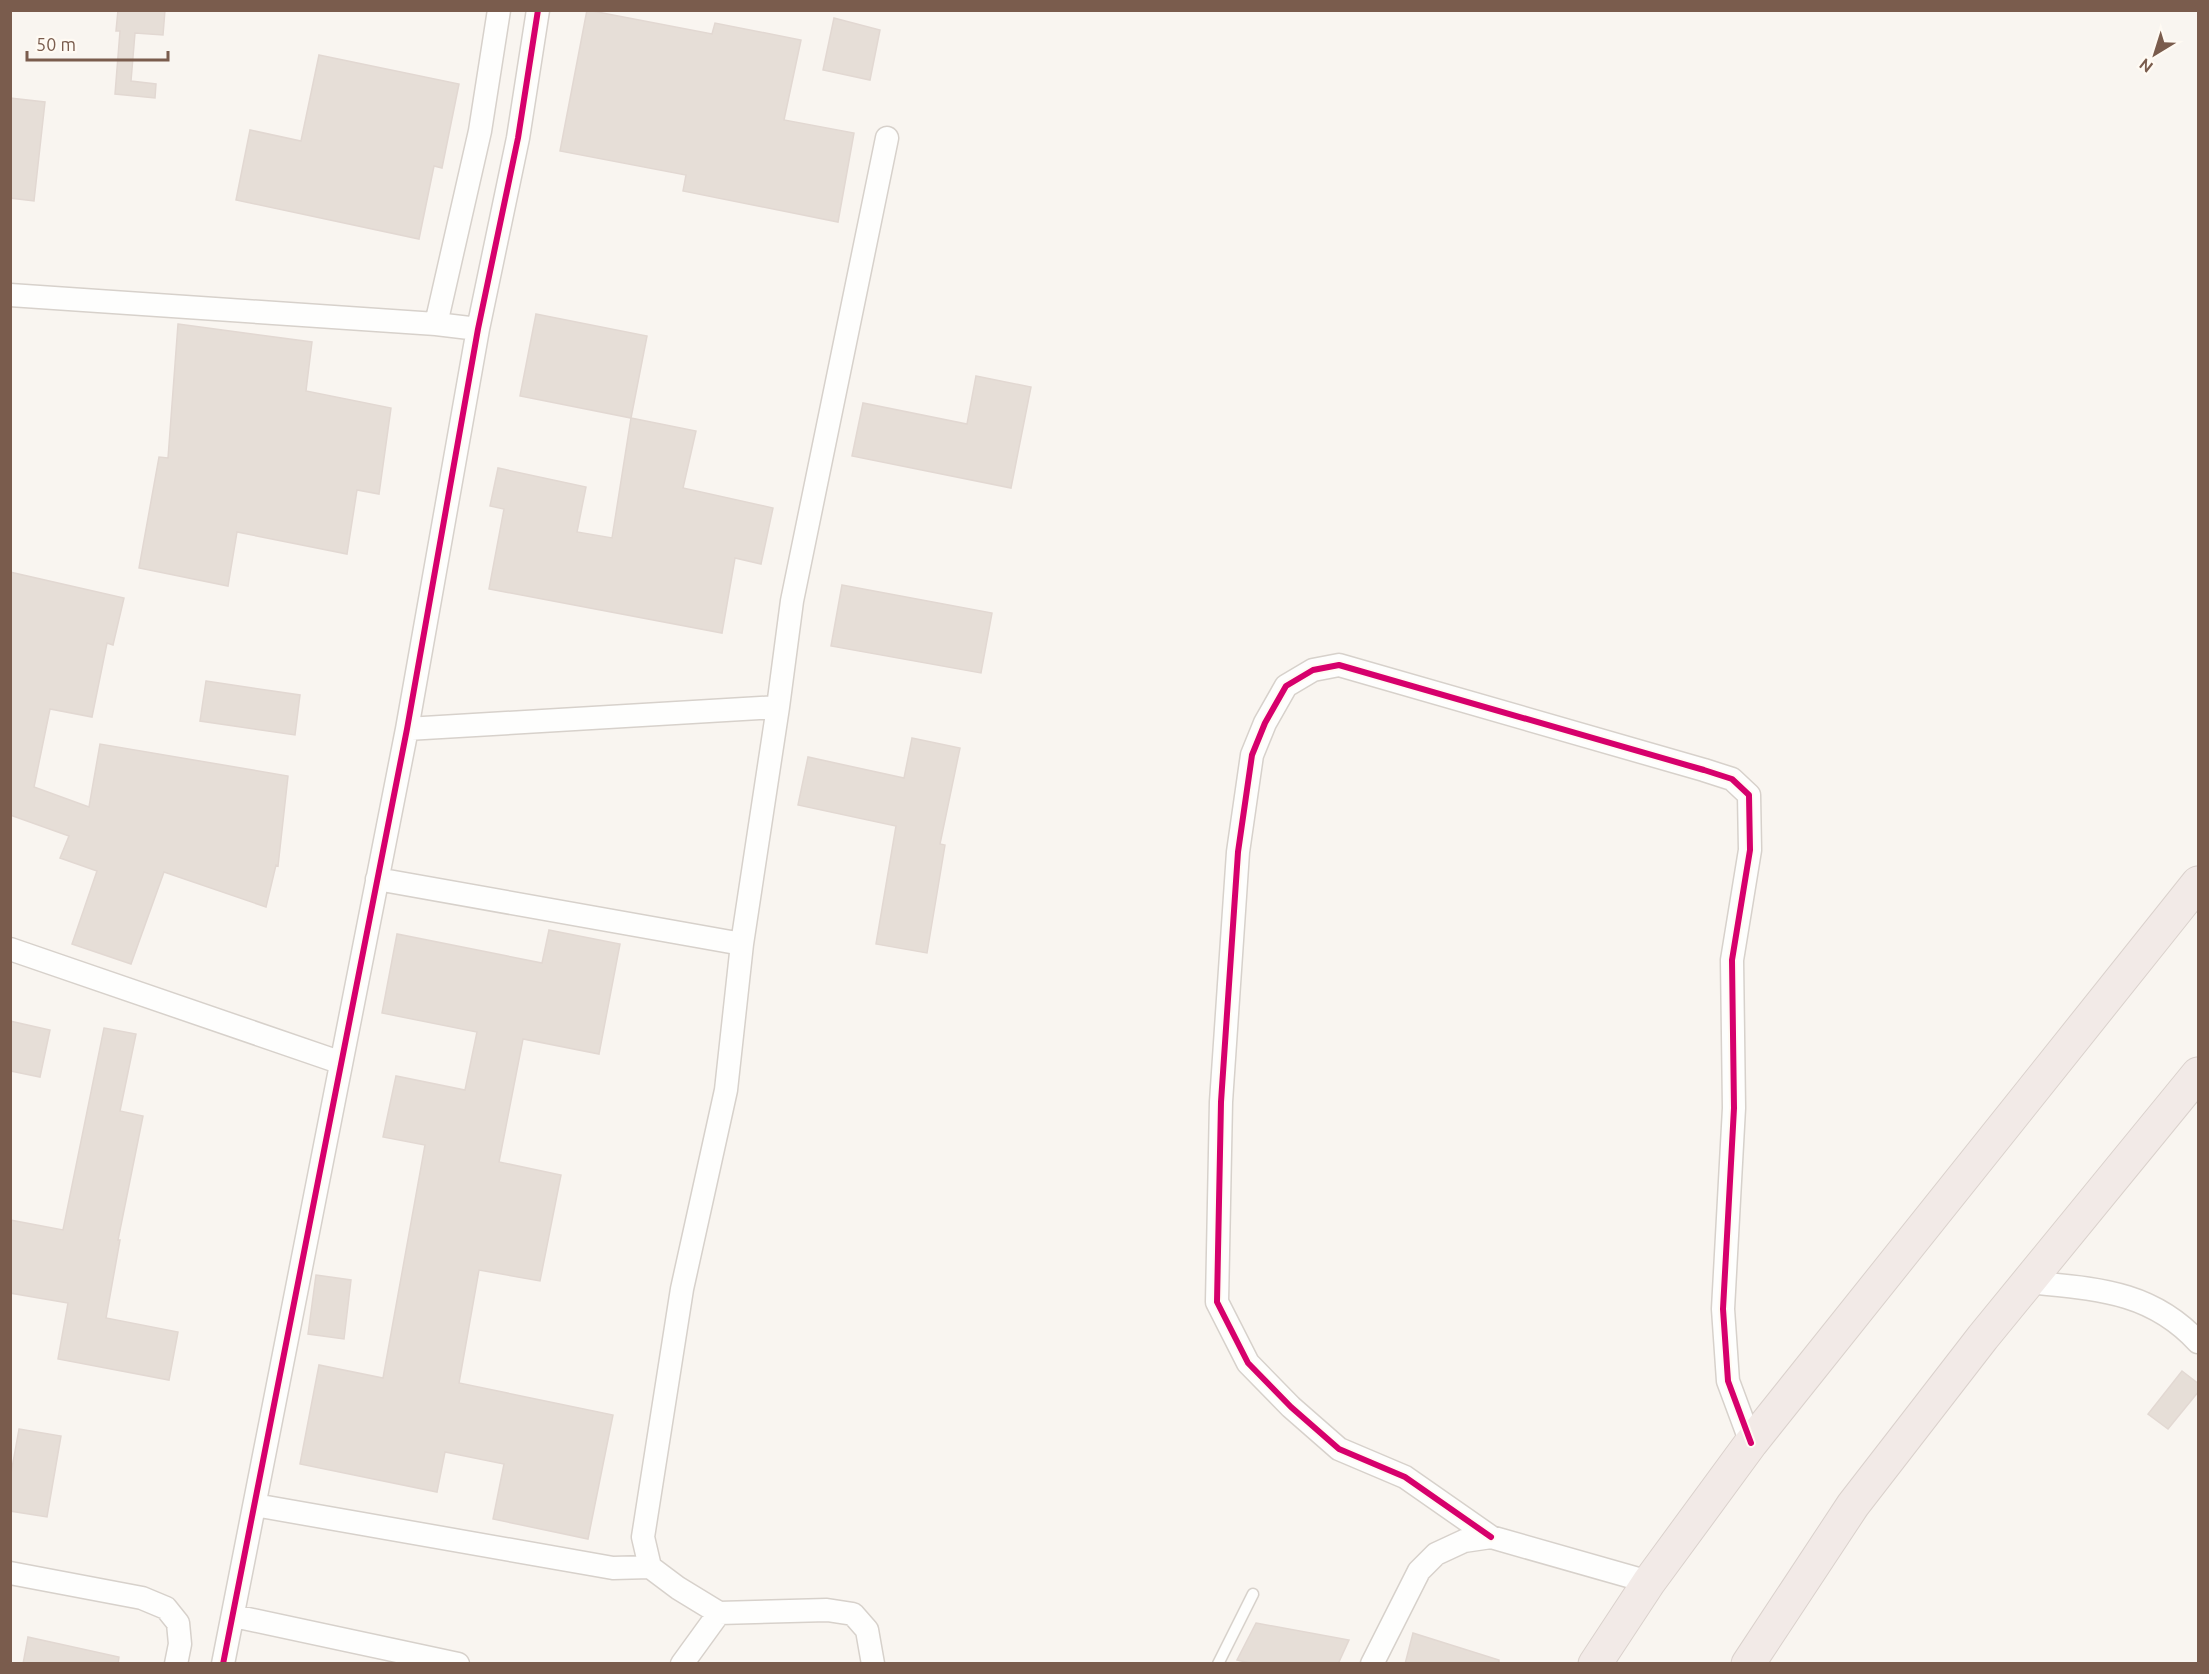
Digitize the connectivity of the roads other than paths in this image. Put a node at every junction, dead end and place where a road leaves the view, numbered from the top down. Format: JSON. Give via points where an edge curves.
{"nodes":[{"id":1,"x":499,"y":10,"type":"edge"},
{"id":2,"x":538,"y":10,"type":"edge"},
{"id":3,"x":480,"y":131,"type":"junction"},
{"id":4,"x":518,"y":138,"type":"junction"},
{"id":5,"x":887,"y":138,"type":"dead end"},
{"id":6,"x":10,"y":295,"type":"edge"},
{"id":7,"x":436,"y":324,"type":"junction"},
{"id":8,"x":478,"y":329,"type":"junction"},
{"id":9,"x":778,"y":707,"type":"junction"},
{"id":10,"x":407,"y":729,"type":"junction"},
{"id":11,"x":376,"y":879,"type":"junction"},
{"id":12,"x":2199,"y":883,"type":"edge"},
{"id":13,"x":742,"y":944,"type":"junction"},
{"id":14,"x":10,"y":949,"type":"edge"},
{"id":15,"x":339,"y":1062,"type":"junction"},
{"id":16,"x":2199,"y":1074,"type":"edge"},
{"id":17,"x":2028,"y":1282,"type":"junction"},
{"id":18,"x":2199,"y":1342,"type":"edge"},
{"id":19,"x":1752,"y":1443,"type":"junction"},
{"id":20,"x":255,"y":1505,"type":"junction"},
{"id":21,"x":1491,"y":1537,"type":"junction"},
{"id":22,"x":650,"y":1567,"type":"junction"},
{"id":23,"x":10,"y":1573,"type":"edge"},
{"id":24,"x":1649,"y":1582,"type":"junction"},
{"id":25,"x":1253,"y":1594,"type":"dead end"},
{"id":26,"x":719,"y":1613,"type":"junction"},
{"id":27,"x":234,"y":1616,"type":"junction"},
{"id":28,"x":176,"y":1664,"type":"edge"},
{"id":29,"x":223,"y":1664,"type":"edge"},
{"id":30,"x":459,"y":1664,"type":"edge"},
{"id":31,"x":682,"y":1664,"type":"edge"},
{"id":32,"x":873,"y":1664,"type":"edge"},
{"id":33,"x":1218,"y":1664,"type":"edge"},
{"id":34,"x":1372,"y":1664,"type":"edge"},
{"id":35,"x":1595,"y":1664,"type":"edge"},
{"id":36,"x":1748,"y":1664,"type":"edge"}],
"edges":[{"from":1,"to":3,"type":"street"},
{"from":2,"to":4,"type":"street"},
{"from":3,"to":4,"type":"street"},
{"from":3,"to":7,"type":"street"},
{"from":4,"to":8,"type":"street"},
{"from":5,"to":9,"type":"street","via":[[792,601]]},
{"from":6,"to":7,"type":"street"},
{"from":7,"to":8,"type":"street"},
{"from":8,"to":10,"type":"street"},
{"from":9,"to":10,"type":"street"},
{"from":9,"to":13,"type":"street"},
{"from":10,"to":11,"type":"street"},
{"from":11,"to":13,"type":"street"},
{"from":11,"to":15,"type":"street"},
{"from":12,"to":19,"type":"highway"},
{"from":13,"to":22,"type":"street","via":[[726,1090],[682,1289],[643,1537]]},
{"from":14,"to":15,"type":"street"},
{"from":15,"to":20,"type":"street"},
{"from":16,"to":17,"type":"highway"},
{"from":17,"to":18,"type":"street","via":[[2113,1292],[2139,1300]]},
{"from":17,"to":36,"type":"highway","via":[[1853,1505]]},
{"from":19,"to":21,"type":"street","via":[[1728,1381],[1724,1309],[1734,1108],[1732,960],[1750,850],[1749,795],[1732,780],[1704,770],[1339,665],[1313,670],[1286,686],[1252,755],[1238,852],[1223,1078],[1217,1302],[1248,1362],[1339,1449],[1405,1477]]},
{"from":19,"to":24,"type":"highway"},
{"from":20,"to":22,"type":"street","via":[[613,1568]]},
{"from":20,"to":27,"type":"street"},
{"from":21,"to":24,"type":"street"},
{"from":21,"to":34,"type":"street","via":[[1464,1541],[1436,1554],[1419,1571]]},
{"from":22,"to":26,"type":"street"},
{"from":23,"to":28,"type":"street","via":[[142,1598],[166,1608],[178,1623],[180,1644]]},
{"from":24,"to":35,"type":"highway"},
{"from":25,"to":33,"type":"lane"},
{"from":26,"to":31,"type":"street"},
{"from":26,"to":32,"type":"street","via":[[827,1610],[854,1614],[867,1630]]},
{"from":27,"to":29,"type":"street"},
{"from":27,"to":30,"type":"street"}]}
